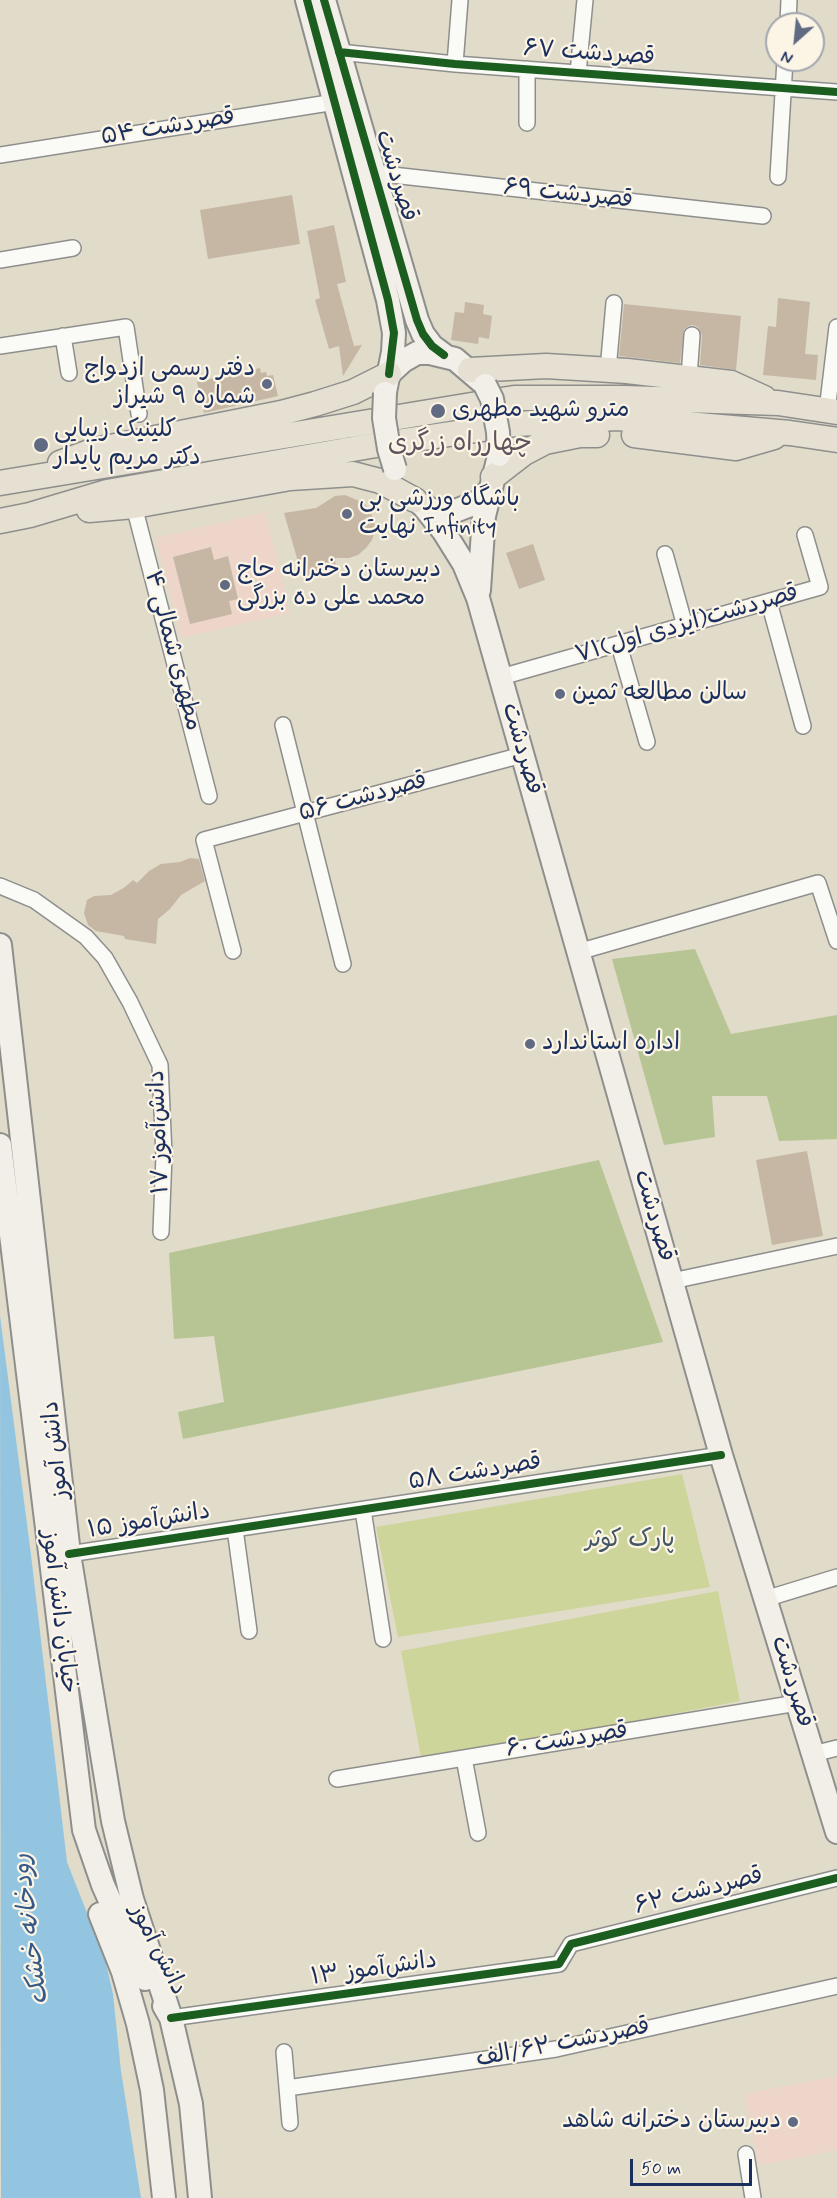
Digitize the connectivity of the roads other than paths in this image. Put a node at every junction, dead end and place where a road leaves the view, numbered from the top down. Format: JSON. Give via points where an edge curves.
{"nodes":[{"id":1,"x":307,"y":0,"type":"edge"},
{"id":2,"x":324,"y":0,"type":"edge"},
{"id":3,"x":460,"y":0,"type":"edge"},
{"id":4,"x":585,"y":0,"type":"edge"},
{"id":5,"x":339,"y":52,"type":"junction"},
{"id":6,"x":455,"y":64,"type":"junction"},
{"id":7,"x":527,"y":69,"type":"junction"},
{"id":8,"x":784,"y":72,"type":"edge"},
{"id":9,"x":578,"y":73,"type":"junction"},
{"id":10,"x":783,"y":88,"type":"junction"},
{"id":11,"x":837,"y":92,"type":"edge"},
{"id":12,"x":335,"y":102,"type":"junction"},
{"id":13,"x":527,"y":123,"type":"dead end"},
{"id":14,"x":0,"y":155,"type":"edge"},
{"id":15,"x":374,"y":173,"type":"junction"},
{"id":16,"x":778,"y":177,"type":"dead end"},
{"id":17,"x":763,"y":216,"type":"dead end"},
{"id":18,"x":73,"y":248,"type":"dead end"},
{"id":19,"x":0,"y":260,"type":"edge"},
{"id":20,"x":614,"y":303,"type":"dead end"},
{"id":21,"x":837,"y":327,"type":"edge"},
{"id":22,"x":692,"y":334,"type":"dead end"},
{"id":23,"x":63,"y":336,"type":"junction"},
{"id":24,"x":0,"y":346,"type":"edge"},
{"id":25,"x":444,"y":355,"type":"junction"},
{"id":26,"x":608,"y":370,"type":"junction"},
{"id":27,"x":69,"y":374,"type":"dead end"},
{"id":28,"x":478,"y":378,"type":"junction"},
{"id":29,"x":689,"y":378,"type":"junction"},
{"id":30,"x":387,"y":384,"type":"junction"},
{"id":31,"x":778,"y":403,"type":"junction"},
{"id":32,"x":832,"y":411,"type":"edge"},
{"id":33,"x":139,"y":414,"type":"dead end"},
{"id":34,"x":790,"y":433,"type":"junction"},
{"id":35,"x":837,"y":440,"type":"edge"},
{"id":36,"x":494,"y":474,"type":"junction"},
{"id":37,"x":10,"y":481,"type":"edge"},
{"id":38,"x":419,"y":503,"type":"junction"},
{"id":39,"x":134,"y":506,"type":"junction"},
{"id":40,"x":30,"y":515,"type":"junction"},
{"id":41,"x":0,"y":521,"type":"edge"},
{"id":42,"x":805,"y":535,"type":"dead end"},
{"id":43,"x":665,"y":554,"type":"dead end"},
{"id":44,"x":478,"y":598,"type":"junction"},
{"id":45,"x":769,"y":602,"type":"junction"},
{"id":46,"x":685,"y":626,"type":"junction"},
{"id":47,"x":619,"y":645,"type":"junction"},
{"id":48,"x":501,"y":677,"type":"junction"},
{"id":49,"x":283,"y":725,"type":"dead end"},
{"id":50,"x":802,"y":726,"type":"dead end"},
{"id":51,"x":647,"y":742,"type":"dead end"},
{"id":52,"x":522,"y":755,"type":"junction"},
{"id":53,"x":209,"y":796,"type":"dead end"},
{"id":54,"x":305,"y":813,"type":"junction"},
{"id":55,"x":0,"y":886,"type":"edge"},
{"id":56,"x":837,"y":941,"type":"edge"},
{"id":57,"x":0,"y":945,"type":"edge"},
{"id":58,"x":233,"y":951,"type":"dead end"},
{"id":59,"x":578,"y":952,"type":"junction"},
{"id":60,"x":343,"y":964,"type":"dead end"},
{"id":61,"x":0,"y":1145,"type":"edge"},
{"id":62,"x":161,"y":1232,"type":"dead end"},
{"id":63,"x":837,"y":1246,"type":"edge"},
{"id":64,"x":0,"y":1259,"type":"edge"},
{"id":65,"x":672,"y":1281,"type":"junction"},
{"id":66,"x":721,"y":1455,"type":"junction"},
{"id":67,"x":363,"y":1510,"type":"junction"},
{"id":68,"x":235,"y":1529,"type":"junction"},
{"id":69,"x":69,"y":1554,"type":"junction"},
{"id":70,"x":837,"y":1577,"type":"edge"},
{"id":71,"x":765,"y":1599,"type":"junction"},
{"id":72,"x":249,"y":1631,"type":"dead end"},
{"id":73,"x":383,"y":1639,"type":"dead end"},
{"id":74,"x":797,"y":1703,"type":"junction"},
{"id":75,"x":837,"y":1748,"type":"edge"},
{"id":76,"x":813,"y":1754,"type":"junction"},
{"id":77,"x":464,"y":1758,"type":"junction"},
{"id":78,"x":337,"y":1779,"type":"dead end"},
{"id":79,"x":837,"y":1832,"type":"edge"},
{"id":80,"x":478,"y":1833,"type":"dead end"},
{"id":81,"x":89,"y":1865,"type":"junction"},
{"id":82,"x":837,"y":1878,"type":"edge"},
{"id":83,"x":571,"y":1944,"type":"joint"},
{"id":84,"x":837,"y":1986,"type":"edge"},
{"id":85,"x":171,"y":2018,"type":"junction"},
{"id":86,"x":284,"y":2052,"type":"dead end"},
{"id":87,"x":287,"y":2088,"type":"junction"},
{"id":88,"x":191,"y":2104,"type":"junction"},
{"id":89,"x":154,"y":2108,"type":"junction"},
{"id":90,"x":290,"y":2123,"type":"dead end"},
{"id":91,"x":746,"y":2154,"type":"dead end"},
{"id":92,"x":197,"y":2163,"type":"junction"},
{"id":93,"x":160,"y":2166,"type":"junction"},
{"id":94,"x":164,"y":2198,"type":"edge"},
{"id":95,"x":200,"y":2198,"type":"edge"},
{"id":96,"x":753,"y":2198,"type":"edge"}],
"edges":[{"from":1,"to":12,"type":"main road","name":"قصردشت"},
{"from":2,"to":5,"type":"main road","name":"قصردشت"},
{"from":3,"to":6,"type":"street"},
{"from":4,"to":9,"type":"street"},
{"from":5,"to":6,"type":"street","name":"۶۷ قصردشت"},
{"from":5,"to":15,"type":"main road","name":"قصردشت"},
{"from":6,"to":7,"type":"street","name":"۶۷ قصردشت"},
{"from":7,"to":9,"type":"street","name":"۶۷ قصردشت"},
{"from":7,"to":13,"type":"street"},
{"from":8,"to":10,"type":"street"},
{"from":9,"to":10,"type":"street","name":"۶۷ قصردشت"},
{"from":10,"to":11,"type":"street","name":"۶۷ قصردشت"},
{"from":10,"to":16,"type":"street"},
{"from":12,"to":14,"type":"street","name":"۵۴ قصردشت"},
{"from":12,"to":30,"type":"main road","name":"قصردشت","via":[[388,300],[393,333]]},
{"from":15,"to":17,"type":"street","name":"۶۹ قصردشت"},
{"from":15,"to":25,"type":"main road","name":"قصردشت","via":[[417,320],[432,346]]},
{"from":18,"to":19,"type":"street"},
{"from":20,"to":26,"type":"street"},
{"from":21,"to":32,"type":"street"},
{"from":22,"to":29,"type":"street"},
{"from":23,"to":24,"type":"street"},
{"from":23,"to":27,"type":"street"},
{"from":23,"to":33,"type":"street","via":[[126,327]]},
{"from":25,"to":28,"type":"main road"},
{"from":25,"to":30,"type":"main road","via":[[417,353],[403,361]]},
{"from":26,"to":28,"type":"main road","via":[[546,366]]},
{"from":26,"to":29,"type":"main road"},
{"from":28,"to":36,"type":"main road","bridge":true,"via":[[492,399],[498,432]]},
{"from":29,"to":31,"type":"main road","via":[[731,383]]},
{"from":30,"to":37,"type":"main road","via":[[280,413],[95,450]]},
{"from":30,"to":38,"type":"main road","bridge":true,"via":[[384,418],[388,449],[403,486]]},
{"from":31,"to":32,"type":"main road"},
{"from":31,"to":37,"type":"main road","via":[[514,398]]},
{"from":34,"to":35,"type":"main road"},
{"from":34,"to":36,"type":"main road","via":[[736,448],[630,435],[580,435],[545,442]]},
{"from":34,"to":40,"type":"main road","via":[[617,418],[516,424],[107,492]]},
{"from":36,"to":38,"type":"main road","via":[[478,502],[468,507],[441,514]]},
{"from":36,"to":44,"type":"main road","via":[[484,516]]},
{"from":38,"to":39,"type":"main road","via":[[380,481],[353,474],[290,478]]},
{"from":38,"to":44,"type":"main road","via":[[464,564]]},
{"from":39,"to":40,"type":"main road"},
{"from":39,"to":53,"type":"street","name":"۴ مطهری شمالی"},
{"from":40,"to":41,"type":"main road"},
{"from":42,"to":45,"type":"street","name":"۷۱قصردشت(ایزدی اول)","via":[[820,587]]},
{"from":43,"to":46,"type":"street"},
{"from":44,"to":48,"type":"main road","name":"قصردشت"},
{"from":45,"to":46,"type":"street","name":"۷۱قصردشت(ایزدی اول)"},
{"from":45,"to":50,"type":"street"},
{"from":46,"to":47,"type":"street","name":"۷۱قصردشت(ایزدی اول)"},
{"from":47,"to":48,"type":"street","name":"۷۱قصردشت(ایزدی اول)"},
{"from":47,"to":51,"type":"street"},
{"from":48,"to":52,"type":"main road","name":"قصردشت"},
{"from":49,"to":54,"type":"street"},
{"from":52,"to":54,"type":"street","name":"۵۶ قصردشت"},
{"from":52,"to":59,"type":"main road","name":"قصردشت"},
{"from":54,"to":58,"type":"street","name":"۵۶ قصردشت","via":[[204,840]]},
{"from":54,"to":60,"type":"street"},
{"from":55,"to":62,"type":"street","name":"دانش‌آموز ۱۷","via":[[34,900],[86,937],[105,958],[160,1065],[164,1155]]},
{"from":56,"to":59,"type":"street","via":[[818,883]]},
{"from":57,"to":69,"type":"main road","name":"دانش آموز"},
{"from":59,"to":65,"type":"main road","name":"قصردشت"},
{"from":61,"to":81,"type":"main road","name":"خیابان دانش آموز"},
{"from":63,"to":65,"type":"street"},
{"from":64,"to":81,"type":"main road","name":"خیابان دانش آموز","via":[[74,1834]]},
{"from":65,"to":66,"type":"main road","name":"قصردشت"},
{"from":66,"to":67,"type":"street","name":"قصردشت ۵۸"},
{"from":66,"to":71,"type":"main road","name":"قصردشت"},
{"from":67,"to":68,"type":"street","name":"قصردشت ۵۸"},
{"from":67,"to":73,"type":"street"},
{"from":68,"to":69,"type":"street","name":"دانش‌آموز ۱۵"},
{"from":68,"to":72,"type":"street"},
{"from":69,"to":85,"type":"main road","name":"دانش آموز","via":[[113,1821],[132,1899]]},
{"from":70,"to":71,"type":"street"},
{"from":71,"to":74,"type":"main road","name":"قصردشت"},
{"from":74,"to":76,"type":"main road","name":"قصردشت"},
{"from":74,"to":77,"type":"street","name":"۶۰ قصردشت"},
{"from":75,"to":76,"type":"street"},
{"from":76,"to":79,"type":"main road","name":"قصردشت"},
{"from":77,"to":78,"type":"street","name":"۶۰ قصردشت"},
{"from":77,"to":80,"type":"street"},
{"from":81,"to":85,"type":"main road","name":"دانش آموز","via":[[144,1978]]},
{"from":81,"to":89,"type":"main road","name":"دانش آموز","via":[[138,2024]]},
{"from":82,"to":83,"type":"street","name":"قصردشت ۶۲"},
{"from":83,"to":85,"type":"street","name":"دانش‌آموز ۱۳","via":[[559,1964]]},
{"from":84,"to":87,"type":"street","name":"قصردشت ۶۲/الف","via":[[556,2049]]},
{"from":85,"to":88,"type":"main road","name":"دانش آموز"},
{"from":86,"to":87,"type":"street"},
{"from":87,"to":90,"type":"street"},
{"from":88,"to":89,"type":"main road"},
{"from":88,"to":92,"type":"main road","name":"دانش آموز"},
{"from":89,"to":93,"type":"main road","name":"دانش آموز"},
{"from":91,"to":96,"type":"street"},
{"from":92,"to":93,"type":"main road"},
{"from":92,"to":95,"type":"main road","name":"دانش آموز"},
{"from":93,"to":94,"type":"main road","name":"دانش آموز"}]}
